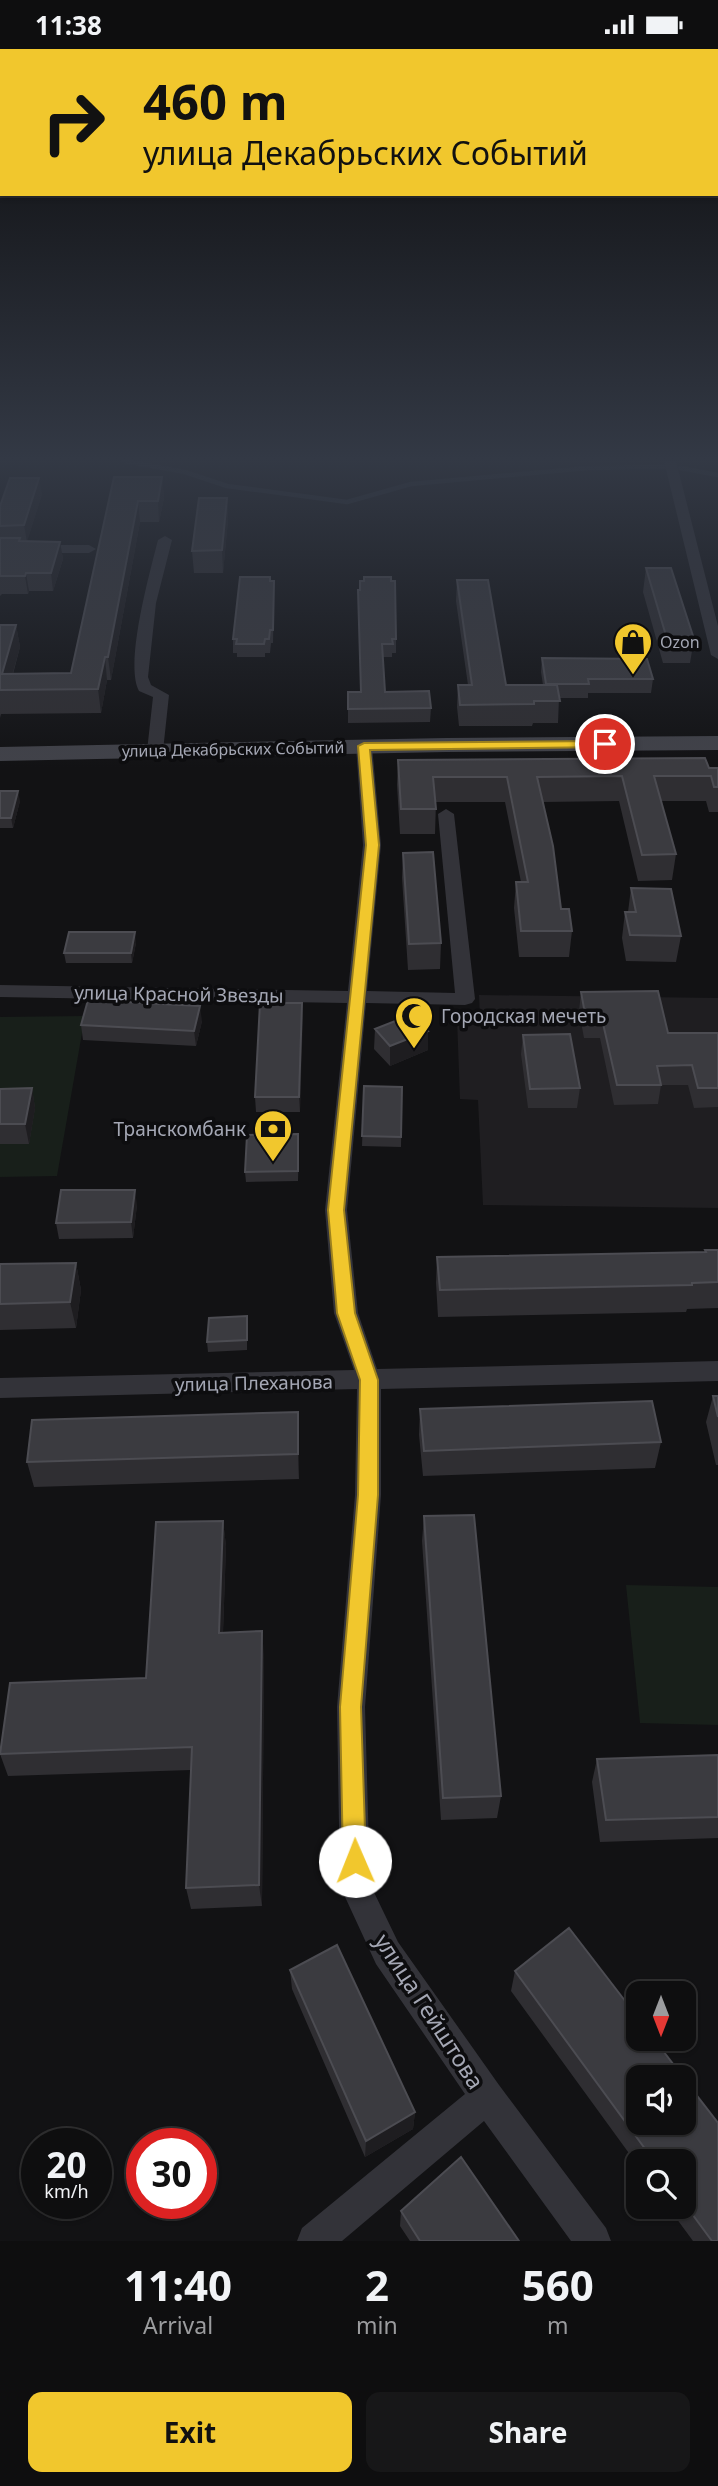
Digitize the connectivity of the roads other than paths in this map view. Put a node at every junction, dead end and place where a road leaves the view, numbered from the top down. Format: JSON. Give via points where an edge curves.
{"nodes":[{"id":1,"x":159,"y":563,"type":"edge"},
{"id":2,"x":695,"y":563,"type":"edge"},
{"id":3,"x":718,"y":655,"type":"edge"},
{"id":4,"x":718,"y":743,"type":"edge"},
{"id":5,"x":364,"y":746,"type":"junction"},
{"id":6,"x":155,"y":751,"type":"junction"},
{"id":7,"x":0,"y":754,"type":"edge"},
{"id":8,"x":446,"y":814,"type":"dead end"},
{"id":9,"x":0,"y":991,"type":"edge"},
{"id":10,"x":358,"y":997,"type":"junction"},
{"id":11,"x":718,"y":1371,"type":"edge"},
{"id":12,"x":369,"y":1380,"type":"junction"},
{"id":13,"x":0,"y":1388,"type":"edge"},
{"id":14,"x":487,"y":2097,"type":"junction"},
{"id":15,"x":314,"y":2241,"type":"edge"},
{"id":16,"x":593,"y":2241,"type":"edge"}],
"edges":[{"from":1,"to":6,"type":"street","via":[[149,603],[141,677],[144,688],[161,695]]},
{"from":2,"to":3,"type":"street"},
{"from":4,"to":5,"type":"street","name":"улица Декабрьских Событий"},
{"from":5,"to":6,"type":"street","name":"улица Декабрьских Событий"},
{"from":5,"to":10,"type":"street","via":[[372,845]]},
{"from":6,"to":7,"type":"street","name":"улица Декабрьских Событий"},
{"from":8,"to":10,"type":"street","name":"улица Красной Звезды","via":[[465,999]]},
{"from":9,"to":10,"type":"street","name":"улица Красной Звезды"},
{"from":10,"to":12,"type":"street","via":[[336,1210],[346,1313]]},
{"from":11,"to":12,"type":"street","name":"улица Плеханова"},
{"from":12,"to":13,"type":"street","name":"улица Плеханова"},
{"from":12,"to":14,"type":"street","name":"улица Гейштова","via":[[368,1495],[351,1707],[355,1886],[387,1953]]},
{"from":14,"to":15,"type":"street","name":"улица Гейштова"},
{"from":14,"to":16,"type":"street","name":"улица Гейштова"}]}
